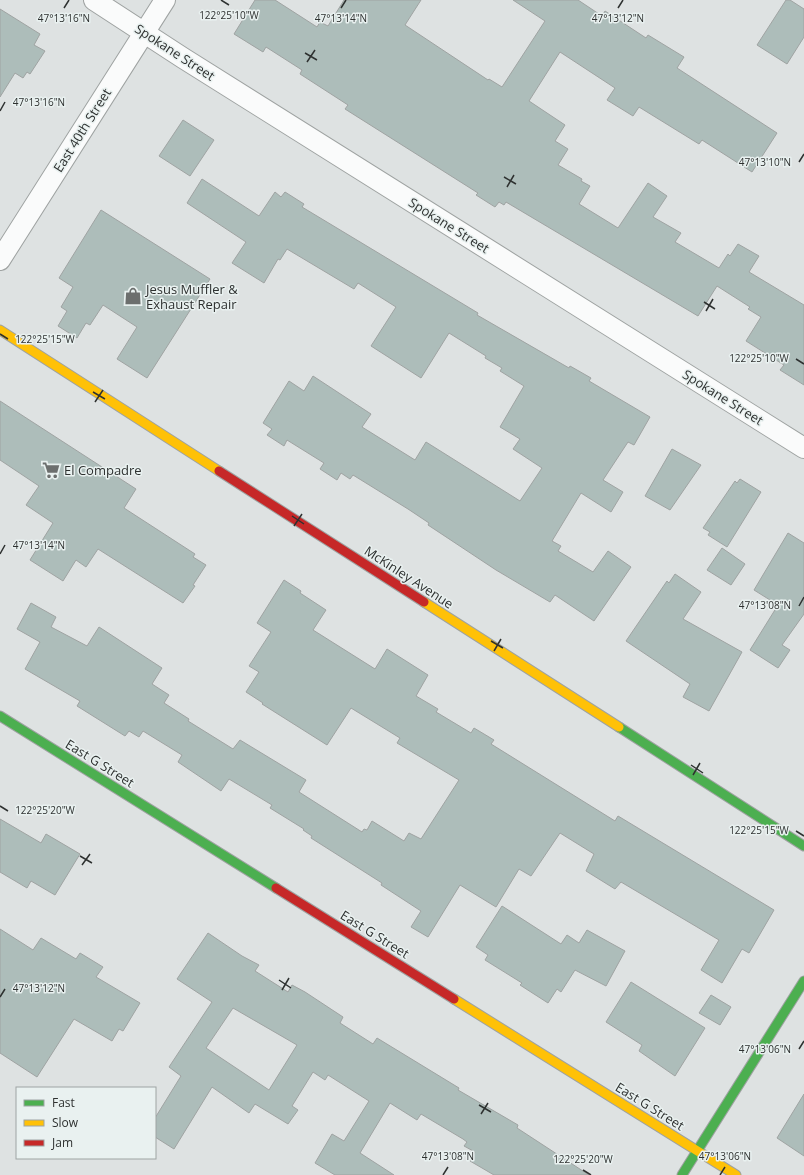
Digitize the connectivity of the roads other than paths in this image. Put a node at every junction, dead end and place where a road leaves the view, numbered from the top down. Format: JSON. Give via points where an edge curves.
{"nodes":[{"id":1,"x":94,"y":0,"type":"edge"},
{"id":2,"x":165,"y":0,"type":"edge"},
{"id":3,"x":144,"y":32,"type":"junction"},
{"id":4,"x":0,"y":260,"type":"edge"},
{"id":5,"x":0,"y":330,"type":"edge"},
{"id":6,"x":804,"y":448,"type":"edge"},
{"id":7,"x":0,"y":716,"type":"edge"},
{"id":8,"x":804,"y":846,"type":"edge"},
{"id":9,"x":804,"y":981,"type":"edge"},
{"id":10,"x":697,"y":1151,"type":"junction"},
{"id":11,"x":682,"y":1175,"type":"edge"},
{"id":12,"x":736,"y":1175,"type":"edge"}],
"edges":[{"from":1,"to":3,"type":"street","name":"Spokane Street"},
{"from":2,"to":3,"type":"street","name":"East 40th Street"},
{"from":3,"to":4,"type":"street","name":"East 40th Street"},
{"from":3,"to":6,"type":"street","name":"Spokane Street"},
{"from":5,"to":8,"type":"street","name":"McKinley Avenue"},
{"from":7,"to":10,"type":"street","name":"East G Street"},
{"from":9,"to":10,"type":"street"},
{"from":10,"to":11,"type":"street"},
{"from":10,"to":12,"type":"street","name":"East G Street"}]}
